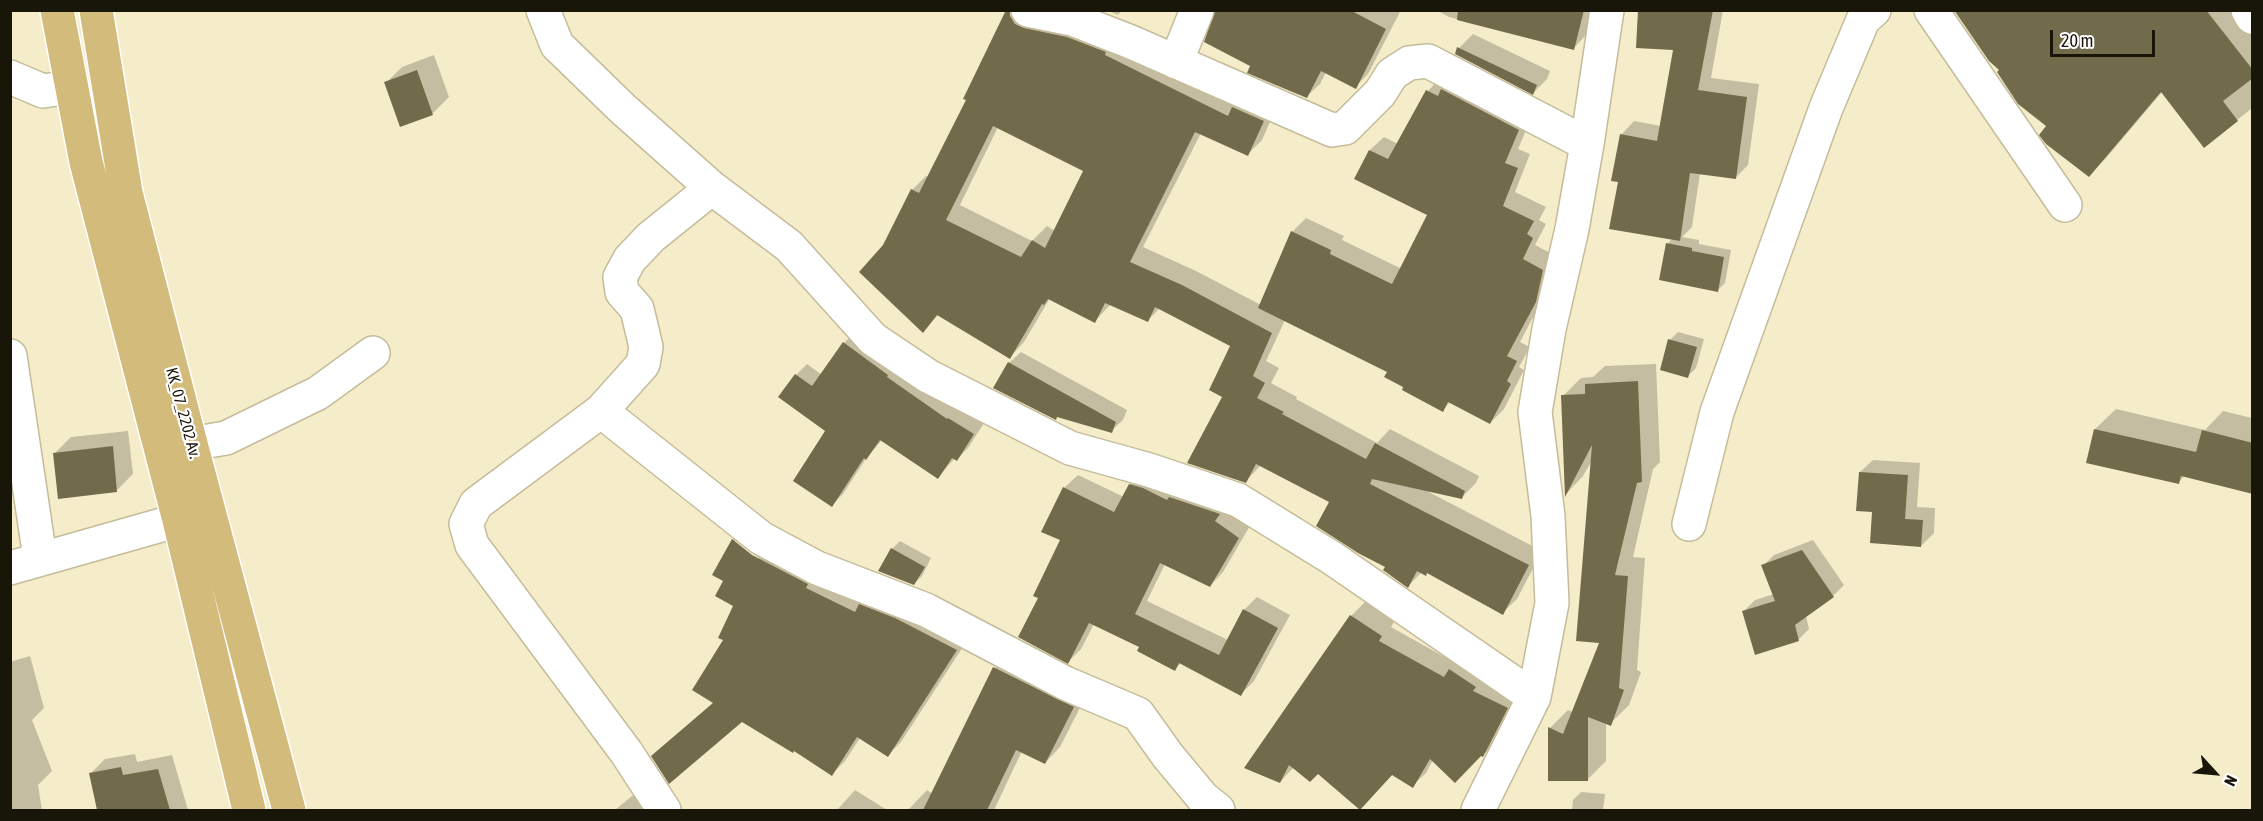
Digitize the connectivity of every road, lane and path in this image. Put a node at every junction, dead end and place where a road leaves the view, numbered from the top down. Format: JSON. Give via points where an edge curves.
{"nodes":[{"id":1,"x":57,"y":10,"type":"edge"},
{"id":2,"x":96,"y":10,"type":"edge"},
{"id":3,"x":543,"y":10,"type":"edge"},
{"id":4,"x":1028,"y":10,"type":"edge"},
{"id":5,"x":1197,"y":10,"type":"edge"},
{"id":6,"x":1607,"y":10,"type":"edge"},
{"id":7,"x":1874,"y":10,"type":"edge"},
{"id":8,"x":1931,"y":10,"type":"edge"},
{"id":9,"x":2248,"y":10,"type":"edge"},
{"id":10,"x":2253,"y":17,"type":"edge"},
{"id":11,"x":1176,"y":62,"type":"junction"},
{"id":12,"x":10,"y":77,"type":"edge"},
{"id":13,"x":71,"y":87,"type":"junction"},
{"id":14,"x":1587,"y":144,"type":"junction"},
{"id":15,"x":712,"y":188,"type":"junction"},
{"id":16,"x":2065,"y":205,"type":"dead end"},
{"id":17,"x":373,"y":353,"type":"dead end"},
{"id":18,"x":10,"y":356,"type":"edge"},
{"id":19,"x":601,"y":411,"type":"junction"},
{"id":20,"x":191,"y":444,"type":"junction"},
{"id":21,"x":178,"y":520,"type":"junction"},
{"id":22,"x":1689,"y":524,"type":"dead end"},
{"id":23,"x":25,"y":563,"type":"edge"},
{"id":24,"x":1534,"y":697,"type":"junction"},
{"id":25,"x":249,"y":810,"type":"edge"},
{"id":26,"x":289,"y":810,"type":"edge"},
{"id":27,"x":663,"y":810,"type":"edge"},
{"id":28,"x":1218,"y":810,"type":"edge"},
{"id":29,"x":1478,"y":810,"type":"edge"}],
"edges":[{"from":1,"to":13,"type":"main road"},
{"from":2,"to":20,"type":"main road","name":"KK_07_2202 Av.","via":[[126,193]]},
{"from":3,"to":15,"type":"street","via":[[557,45]]},
{"from":4,"to":11,"type":"street","via":[[1072,19]]},
{"from":5,"to":11,"type":"street"},
{"from":6,"to":14,"type":"street"},
{"from":7,"to":22,"type":"street","via":[[1863,20],[1826,108],[1717,412]]},
{"from":8,"to":16,"type":"street"},
{"from":9,"to":10,"type":"street"},
{"from":11,"to":14,"type":"street","via":[[1332,130],[1345,128],[1380,93],[1392,74],[1409,63],[1428,61]]},
{"from":12,"to":13,"type":"street","via":[[43,91]]},
{"from":13,"to":21,"type":"main road","via":[[86,162]]},
{"from":14,"to":24,"type":"street","via":[[1535,412],[1548,516],[1552,603]]},
{"from":15,"to":19,"type":"street","via":[[651,237],[620,277],[622,292],[637,309],[646,347],[643,364]]},
{"from":15,"to":24,"type":"street","via":[[789,246],[873,339],[928,376],[1070,448],[1238,500],[1332,558]]},
{"from":17,"to":20,"type":"street","via":[[318,393],[226,438]]},
{"from":18,"to":23,"type":"street"},
{"from":19,"to":27,"type":"street","via":[[476,504],[466,525],[472,545],[626,752]]},
{"from":19,"to":28,"type":"street","via":[[761,538],[817,568],[926,610],[1065,682],[1138,714],[1182,773]]},
{"from":20,"to":26,"type":"main road","name":"KK_07_2202 Av."},
{"from":21,"to":23,"type":"street"},
{"from":21,"to":25,"type":"main road"},
{"from":24,"to":29,"type":"street"}]}
